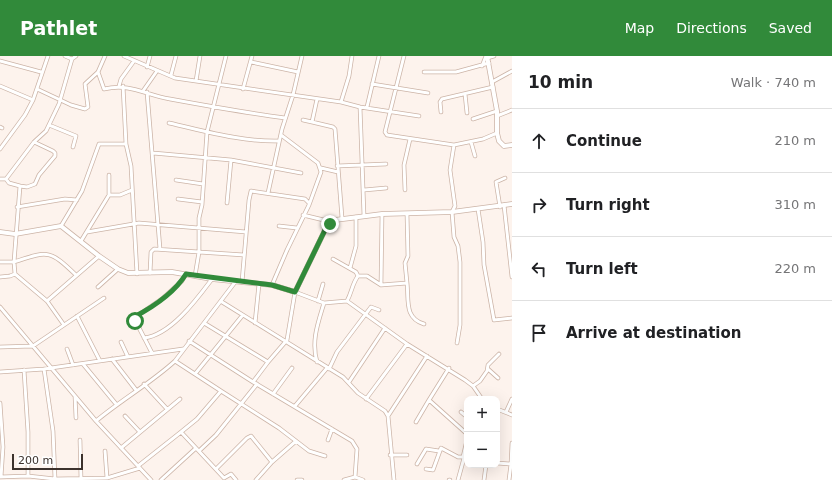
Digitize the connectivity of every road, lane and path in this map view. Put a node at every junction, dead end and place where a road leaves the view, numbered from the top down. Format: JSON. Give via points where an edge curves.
{"nodes":[{"id":1,"x":48,"y":56,"type":"edge"},
{"id":2,"x":65,"y":56,"type":"edge"},
{"id":3,"x":76,"y":56,"type":"edge"},
{"id":4,"x":106,"y":56,"type":"edge"},
{"id":5,"x":124,"y":56,"type":"edge"},
{"id":6,"x":150,"y":56,"type":"edge"},
{"id":7,"x":176,"y":56,"type":"edge"},
{"id":8,"x":200,"y":56,"type":"edge"},
{"id":9,"x":226,"y":56,"type":"edge"},
{"id":10,"x":252,"y":56,"type":"edge"},
{"id":11,"x":302,"y":56,"type":"edge"},
{"id":12,"x":352,"y":56,"type":"edge"},
{"id":13,"x":379,"y":56,"type":"edge"},
{"id":14,"x":404,"y":56,"type":"edge"},
{"id":15,"x":494,"y":56,"type":"edge"},
{"id":16,"x":487,"y":58,"type":"edge"},
{"id":17,"x":72,"y":59,"type":"junction"},
{"id":18,"x":0,"y":61,"type":"edge"},
{"id":19,"x":134,"y":61,"type":"junction"},
{"id":20,"x":251,"y":62,"type":"junction"},
{"id":21,"x":482,"y":66,"type":"junction"},
{"id":22,"x":147,"y":67,"type":"junction"},
{"id":23,"x":157,"y":71,"type":"junction"},
{"id":24,"x":512,"y":71,"type":"edge"},
{"id":25,"x":41,"y":72,"type":"junction"},
{"id":26,"x":98,"y":72,"type":"junction"},
{"id":27,"x":298,"y":72,"type":"junction"},
{"id":28,"x":424,"y":72,"type":"dead end"},
{"id":29,"x":171,"y":75,"type":"junction"},
{"id":30,"x":196,"y":81,"type":"junction"},
{"id":31,"x":219,"y":84,"type":"junction"},
{"id":32,"x":372,"y":84,"type":"junction"},
{"id":33,"x":492,"y":85,"type":"junction"},
{"id":34,"x":0,"y":86,"type":"edge"},
{"id":35,"x":121,"y":86,"type":"junction"},
{"id":36,"x":397,"y":87,"type":"junction"},
{"id":37,"x":243,"y":88,"type":"junction"},
{"id":38,"x":37,"y":89,"type":"junction"},
{"id":39,"x":145,"y":92,"type":"junction"},
{"id":40,"x":428,"y":93,"type":"dead end"},
{"id":41,"x":465,"y":94,"type":"junction"},
{"id":42,"x":293,"y":95,"type":"junction"},
{"id":43,"x":60,"y":99,"type":"junction"},
{"id":44,"x":317,"y":99,"type":"junction"},
{"id":45,"x":33,"y":100,"type":"junction"},
{"id":46,"x":341,"y":102,"type":"junction"},
{"id":47,"x":214,"y":107,"type":"junction"},
{"id":48,"x":360,"y":107,"type":"junction"},
{"id":49,"x":367,"y":107,"type":"junction"},
{"id":50,"x":512,"y":110,"type":"edge"},
{"id":51,"x":391,"y":111,"type":"junction"},
{"id":52,"x":497,"y":111,"type":"junction"},
{"id":53,"x":442,"y":112,"type":"dead end"},
{"id":54,"x":467,"y":113,"type":"dead end"},
{"id":55,"x":419,"y":116,"type":"dead end"},
{"id":56,"x":497,"y":116,"type":"junction"},
{"id":57,"x":286,"y":118,"type":"junction"},
{"id":58,"x":473,"y":119,"type":"dead end"},
{"id":59,"x":304,"y":120,"type":"dead end"},
{"id":60,"x":312,"y":122,"type":"junction"},
{"id":61,"x":169,"y":123,"type":"dead end"},
{"id":62,"x":49,"y":124,"type":"junction"},
{"id":63,"x":207,"y":132,"type":"junction"},
{"id":64,"x":497,"y":133,"type":"junction"},
{"id":65,"x":281,"y":135,"type":"junction"},
{"id":66,"x":410,"y":140,"type":"junction"},
{"id":67,"x":279,"y":141,"type":"junction"},
{"id":68,"x":34,"y":142,"type":"junction"},
{"id":69,"x":471,"y":142,"type":"junction"},
{"id":70,"x":126,"y":144,"type":"junction"},
{"id":71,"x":454,"y":145,"type":"junction"},
{"id":72,"x":512,"y":145,"type":"edge"},
{"id":73,"x":73,"y":147,"type":"dead end"},
{"id":74,"x":0,"y":149,"type":"edge"},
{"id":75,"x":153,"y":153,"type":"junction"},
{"id":76,"x":476,"y":156,"type":"dead end"},
{"id":77,"x":206,"y":157,"type":"junction"},
{"id":78,"x":231,"y":160,"type":"junction"},
{"id":79,"x":386,"y":164,"type":"dead end"},
{"id":80,"x":362,"y":165,"type":"junction"},
{"id":81,"x":337,"y":166,"type":"junction"},
{"id":82,"x":274,"y":167,"type":"junction"},
{"id":83,"x":321,"y":168,"type":"junction"},
{"id":84,"x":338,"y":172,"type":"junction"},
{"id":85,"x":300,"y":173,"type":"dead end"},
{"id":86,"x":109,"y":175,"type":"dead end"},
{"id":87,"x":506,"y":178,"type":"dead end"},
{"id":88,"x":0,"y":179,"type":"edge"},
{"id":89,"x":6,"y":179,"type":"junction"},
{"id":90,"x":176,"y":180,"type":"dead end"},
{"id":91,"x":204,"y":184,"type":"junction"},
{"id":92,"x":20,"y":186,"type":"junction"},
{"id":93,"x":386,"y":188,"type":"dead end"},
{"id":94,"x":132,"y":190,"type":"junction"},
{"id":95,"x":364,"y":190,"type":"junction"},
{"id":96,"x":405,"y":190,"type":"dead end"},
{"id":97,"x":268,"y":193,"type":"junction"},
{"id":98,"x":109,"y":195,"type":"junction"},
{"id":99,"x":178,"y":199,"type":"dead end"},
{"id":100,"x":76,"y":200,"type":"junction"},
{"id":101,"x":202,"y":202,"type":"junction"},
{"id":102,"x":227,"y":203,"type":"dead end"},
{"id":103,"x":309,"y":203,"type":"junction"},
{"id":104,"x":512,"y":204,"type":"edge"},
{"id":105,"x":502,"y":206,"type":"junction"},
{"id":106,"x":17,"y":207,"type":"junction"},
{"id":107,"x":478,"y":209,"type":"junction"},
{"id":108,"x":452,"y":212,"type":"junction"},
{"id":109,"x":382,"y":214,"type":"junction"},
{"id":110,"x":407,"y":214,"type":"junction"},
{"id":111,"x":304,"y":215,"type":"junction"},
{"id":112,"x":364,"y":216,"type":"junction"},
{"id":113,"x":356,"y":217,"type":"junction"},
{"id":114,"x":342,"y":218,"type":"junction"},
{"id":115,"x":332,"y":222,"type":"junction"},
{"id":116,"x":134,"y":224,"type":"junction"},
{"id":117,"x":159,"y":224,"type":"junction"},
{"id":118,"x":61,"y":226,"type":"junction"},
{"id":119,"x":279,"y":226,"type":"dead end"},
{"id":120,"x":200,"y":228,"type":"junction"},
{"id":121,"x":297,"y":228,"type":"junction"},
{"id":122,"x":0,"y":232,"type":"edge"},
{"id":123,"x":87,"y":232,"type":"junction"},
{"id":124,"x":246,"y":232,"type":"junction"},
{"id":125,"x":15,"y":234,"type":"junction"},
{"id":126,"x":81,"y":241,"type":"junction"},
{"id":127,"x":160,"y":249,"type":"junction"},
{"id":128,"x":199,"y":252,"type":"junction"},
{"id":129,"x":511,"y":254,"type":"edge"},
{"id":130,"x":244,"y":255,"type":"junction"},
{"id":131,"x":99,"y":256,"type":"junction"},
{"id":132,"x":333,"y":259,"type":"dead end"},
{"id":133,"x":0,"y":262,"type":"edge"},
{"id":134,"x":14,"y":262,"type":"junction"},
{"id":135,"x":350,"y":268,"type":"junction"},
{"id":136,"x":118,"y":269,"type":"junction"},
{"id":137,"x":150,"y":273,"type":"junction"},
{"id":138,"x":15,"y":274,"type":"junction"},
{"id":139,"x":137,"y":274,"type":"junction"},
{"id":140,"x":186,"y":274,"type":"junction"},
{"id":141,"x":76,"y":275,"type":"junction"},
{"id":142,"x":195,"y":276,"type":"junction"},
{"id":143,"x":358,"y":276,"type":"junction"},
{"id":144,"x":512,"y":276,"type":"edge"},
{"id":145,"x":0,"y":277,"type":"edge"},
{"id":146,"x":212,"y":279,"type":"junction"},
{"id":147,"x":236,"y":281,"type":"junction"},
{"id":148,"x":242,"y":282,"type":"junction"},
{"id":149,"x":407,"y":283,"type":"junction"},
{"id":150,"x":259,"y":284,"type":"junction"},
{"id":151,"x":324,"y":284,"type":"dead end"},
{"id":152,"x":272,"y":285,"type":"junction"},
{"id":153,"x":381,"y":285,"type":"junction"},
{"id":154,"x":98,"y":287,"type":"dead end"},
{"id":155,"x":295,"y":292,"type":"junction"},
{"id":156,"x":104,"y":298,"type":"dead end"},
{"id":157,"x":47,"y":301,"type":"junction"},
{"id":158,"x":318,"y":301,"type":"junction"},
{"id":159,"x":347,"y":301,"type":"junction"},
{"id":160,"x":222,"y":302,"type":"junction"},
{"id":161,"x":324,"y":303,"type":"junction"},
{"id":162,"x":1,"y":308,"type":"edge"},
{"id":163,"x":379,"y":310,"type":"dead end"},
{"id":164,"x":77,"y":316,"type":"junction"},
{"id":165,"x":242,"y":316,"type":"junction"},
{"id":166,"x":365,"y":316,"type":"junction"},
{"id":167,"x":512,"y":318,"type":"edge"},
{"id":168,"x":255,"y":322,"type":"junction"},
{"id":169,"x":204,"y":323,"type":"junction"},
{"id":170,"x":424,"y":324,"type":"dead end"},
{"id":171,"x":64,"y":325,"type":"junction"},
{"id":172,"x":385,"y":328,"type":"junction"},
{"id":173,"x":225,"y":336,"type":"junction"},
{"id":174,"x":144,"y":338,"type":"junction"},
{"id":175,"x":189,"y":341,"type":"junction"},
{"id":176,"x":121,"y":342,"type":"dead end"},
{"id":177,"x":286,"y":342,"type":"junction"},
{"id":178,"x":457,"y":343,"type":"dead end"},
{"id":179,"x":407,"y":344,"type":"junction"},
{"id":180,"x":0,"y":346,"type":"edge"},
{"id":181,"x":33,"y":346,"type":"junction"},
{"id":182,"x":67,"y":349,"type":"dead end"},
{"id":183,"x":183,"y":349,"type":"junction"},
{"id":184,"x":152,"y":354,"type":"junction"},
{"id":185,"x":499,"y":354,"type":"dead end"},
{"id":186,"x":210,"y":355,"type":"junction"},
{"id":187,"x":427,"y":356,"type":"junction"},
{"id":188,"x":128,"y":357,"type":"junction"},
{"id":189,"x":112,"y":359,"type":"junction"},
{"id":190,"x":100,"y":361,"type":"junction"},
{"id":191,"x":175,"y":361,"type":"junction"},
{"id":192,"x":268,"y":362,"type":"junction"},
{"id":193,"x":317,"y":362,"type":"junction"},
{"id":194,"x":83,"y":364,"type":"junction"},
{"id":195,"x":73,"y":365,"type":"junction"},
{"id":196,"x":50,"y":367,"type":"junction"},
{"id":197,"x":292,"y":368,"type":"dead end"},
{"id":198,"x":328,"y":368,"type":"junction"},
{"id":199,"x":449,"y":368,"type":"junction"},
{"id":200,"x":44,"y":369,"type":"junction"},
{"id":201,"x":488,"y":369,"type":"junction"},
{"id":202,"x":24,"y":370,"type":"junction"},
{"id":203,"x":0,"y":372,"type":"edge"},
{"id":204,"x":195,"y":374,"type":"junction"},
{"id":205,"x":498,"y":378,"type":"dead end"},
{"id":206,"x":255,"y":383,"type":"junction"},
{"id":207,"x":350,"y":383,"type":"junction"},
{"id":208,"x":144,"y":384,"type":"junction"},
{"id":209,"x":473,"y":386,"type":"junction"},
{"id":210,"x":136,"y":390,"type":"junction"},
{"id":211,"x":221,"y":391,"type":"junction"},
{"id":212,"x":273,"y":394,"type":"junction"},
{"id":213,"x":75,"y":396,"type":"junction"},
{"id":214,"x":480,"y":396,"type":"edge"},
{"id":215,"x":180,"y":399,"type":"dead end"},
{"id":216,"x":366,"y":399,"type":"junction"},
{"id":217,"x":512,"y":399,"type":"edge"},
{"id":218,"x":430,"y":400,"type":"junction"},
{"id":219,"x":0,"y":403,"type":"edge"},
{"id":220,"x":116,"y":404,"type":"junction"},
{"id":221,"x":241,"y":404,"type":"junction"},
{"id":222,"x":295,"y":406,"type":"junction"},
{"id":223,"x":167,"y":409,"type":"junction"},
{"id":224,"x":500,"y":410,"type":"edge"},
{"id":225,"x":461,"y":412,"type":"dead end"},
{"id":226,"x":506,"y":412,"type":"junction"},
{"id":227,"x":464,"y":414,"type":"edge"},
{"id":228,"x":512,"y":415,"type":"edge"},
{"id":229,"x":125,"y":416,"type":"dead end"},
{"id":230,"x":388,"y":416,"type":"junction"},
{"id":231,"x":76,"y":418,"type":"dead end"},
{"id":232,"x":96,"y":421,"type":"junction"},
{"id":233,"x":416,"y":422,"type":"dead end"},
{"id":234,"x":332,"y":429,"type":"junction"},
{"id":235,"x":140,"y":432,"type":"junction"},
{"id":236,"x":181,"y":432,"type":"junction"},
{"id":237,"x":465,"y":432,"type":"edge"},
{"id":238,"x":80,"y":440,"type":"dead end"},
{"id":239,"x":328,"y":440,"type":"dead end"},
{"id":240,"x":296,"y":441,"type":"junction"},
{"id":241,"x":512,"y":443,"type":"edge"},
{"id":242,"x":121,"y":448,"type":"junction"},
{"id":243,"x":198,"y":450,"type":"junction"},
{"id":244,"x":105,"y":451,"type":"dead end"},
{"id":245,"x":439,"y":451,"type":"junction"},
{"id":246,"x":390,"y":455,"type":"junction"},
{"id":247,"x":407,"y":455,"type":"dead end"},
{"id":248,"x":325,"y":456,"type":"dead end"},
{"id":249,"x":464,"y":458,"type":"edge"},
{"id":250,"x":272,"y":462,"type":"junction"},
{"id":251,"x":417,"y":464,"type":"dead end"},
{"id":252,"x":500,"y":464,"type":"edge"},
{"id":253,"x":139,"y":467,"type":"junction"},
{"id":254,"x":511,"y":467,"type":"edge"},
{"id":255,"x":217,"y":468,"type":"junction"},
{"id":256,"x":486,"y":468,"type":"edge"},
{"id":257,"x":426,"y":469,"type":"dead end"},
{"id":258,"x":1,"y":477,"type":"edge"},
{"id":259,"x":26,"y":477,"type":"edge"},
{"id":260,"x":107,"y":478,"type":"junction"},
{"id":261,"x":353,"y":478,"type":"edge"},
{"id":262,"x":55,"y":479,"type":"edge"},
{"id":263,"x":81,"y":479,"type":"edge"},
{"id":264,"x":223,"y":479,"type":"edge"},
{"id":265,"x":151,"y":480,"type":"edge"},
{"id":266,"x":161,"y":480,"type":"edge"},
{"id":267,"x":236,"y":480,"type":"edge"},
{"id":268,"x":256,"y":480,"type":"edge"},
{"id":269,"x":297,"y":480,"type":"edge"},
{"id":270,"x":302,"y":480,"type":"edge"},
{"id":271,"x":344,"y":480,"type":"edge"},
{"id":272,"x":363,"y":480,"type":"edge"},
{"id":273,"x":394,"y":480,"type":"edge"},
{"id":274,"x":458,"y":480,"type":"edge"},
{"id":275,"x":484,"y":480,"type":"edge"},
{"id":276,"x":509,"y":480,"type":"edge"}],
"edges":[{"from":1,"to":25,"type":"street"},
{"from":2,"to":17,"type":"street"},
{"from":3,"to":17,"type":"street"},
{"from":4,"to":26,"type":"street"},
{"from":5,"to":19,"type":"street"},
{"from":6,"to":22,"type":"street"},
{"from":7,"to":29,"type":"street"},
{"from":8,"to":30,"type":"street"},
{"from":9,"to":31,"type":"street"},
{"from":10,"to":20,"type":"street"},
{"from":11,"to":27,"type":"street"},
{"from":12,"to":46,"type":"street"},
{"from":13,"to":32,"type":"street"},
{"from":14,"to":36,"type":"street"},
{"from":15,"to":16,"type":"street"},
{"from":16,"to":21,"type":"street"},
{"from":16,"to":21,"type":"street"},
{"from":16,"to":33,"type":"street"},
{"from":17,"to":43,"type":"street"},
{"from":18,"to":25,"type":"street"},
{"from":19,"to":22,"type":"street"},
{"from":19,"to":35,"type":"street","via":[[121,79]]},
{"from":20,"to":27,"type":"street"},
{"from":20,"to":37,"type":"street"},
{"from":21,"to":28,"type":"street","via":[[452,72]]},
{"from":22,"to":23,"type":"street"},
{"from":23,"to":29,"type":"street"},
{"from":23,"to":39,"type":"street"},
{"from":24,"to":33,"type":"street"},
{"from":25,"to":38,"type":"street"},
{"from":26,"to":35,"type":"street","via":[[103,88]]},
{"from":26,"to":43,"type":"street","via":[[84,85],[87,109],[71,106]]},
{"from":27,"to":42,"type":"street"},
{"from":29,"to":30,"type":"street"},
{"from":30,"to":31,"type":"street"},
{"from":31,"to":37,"type":"street"},
{"from":31,"to":47,"type":"street"},
{"from":32,"to":36,"type":"street"},
{"from":32,"to":49,"type":"street"},
{"from":33,"to":41,"type":"street"},
{"from":33,"to":52,"type":"street"},
{"from":34,"to":45,"type":"street"},
{"from":35,"to":39,"type":"street"},
{"from":35,"to":70,"type":"street"},
{"from":36,"to":40,"type":"street"},
{"from":36,"to":51,"type":"street"},
{"from":37,"to":42,"type":"street"},
{"from":38,"to":43,"type":"street"},
{"from":38,"to":45,"type":"street"},
{"from":39,"to":47,"type":"street","via":[[161,98]]},
{"from":39,"to":75,"type":"street"},
{"from":41,"to":53,"type":"street","via":[[440,100]]},
{"from":41,"to":54,"type":"street"},
{"from":42,"to":44,"type":"street"},
{"from":42,"to":57,"type":"street"},
{"from":43,"to":62,"type":"street"},
{"from":44,"to":46,"type":"street"},
{"from":44,"to":60,"type":"street"},
{"from":45,"to":74,"type":"street"},
{"from":46,"to":48,"type":"street"},
{"from":47,"to":57,"type":"street"},
{"from":47,"to":63,"type":"street"},
{"from":48,"to":49,"type":"street"},
{"from":48,"to":80,"type":"street"},
{"from":49,"to":51,"type":"street"},
{"from":50,"to":56,"type":"street"},
{"from":51,"to":55,"type":"street"},
{"from":51,"to":66,"type":"street","via":[[385,134]]},
{"from":52,"to":56,"type":"street"},
{"from":52,"to":58,"type":"street"},
{"from":56,"to":64,"type":"street"},
{"from":57,"to":65,"type":"street"},
{"from":59,"to":60,"type":"street"},
{"from":60,"to":81,"type":"street","via":[[335,129]]},
{"from":61,"to":63,"type":"street"},
{"from":62,"to":68,"type":"street","via":[[44,134]]},
{"from":62,"to":73,"type":"street","via":[[76,136]]},
{"from":63,"to":67,"type":"street"},
{"from":63,"to":77,"type":"street"},
{"from":64,"to":69,"type":"street"},
{"from":64,"to":72,"type":"street","via":[[501,144]]},
{"from":65,"to":67,"type":"street"},
{"from":65,"to":83,"type":"street"},
{"from":66,"to":71,"type":"street"},
{"from":66,"to":96,"type":"street","via":[[404,165]]},
{"from":67,"to":82,"type":"street"},
{"from":68,"to":89,"type":"street"},
{"from":68,"to":92,"type":"street","via":[[53,151],[55,156],[34,184],[28,187]]},
{"from":69,"to":71,"type":"street"},
{"from":69,"to":76,"type":"street"},
{"from":70,"to":94,"type":"street","via":[[131,166]]},
{"from":70,"to":100,"type":"street","via":[[99,144],[82,191]]},
{"from":71,"to":108,"type":"street","via":[[450,170],[455,206]]},
{"from":75,"to":77,"type":"street"},
{"from":75,"to":117,"type":"street"},
{"from":77,"to":78,"type":"street"},
{"from":77,"to":91,"type":"street"},
{"from":78,"to":82,"type":"street"},
{"from":78,"to":102,"type":"street"},
{"from":79,"to":80,"type":"street"},
{"from":80,"to":81,"type":"street"},
{"from":80,"to":95,"type":"street"},
{"from":81,"to":84,"type":"street"},
{"from":82,"to":85,"type":"street"},
{"from":82,"to":97,"type":"street"},
{"from":83,"to":84,"type":"street"},
{"from":83,"to":103,"type":"street","via":[[319,182]]},
{"from":84,"to":114,"type":"street"},
{"from":86,"to":98,"type":"street"},
{"from":87,"to":105,"type":"street","via":[[496,182]]},
{"from":88,"to":89,"type":"street"},
{"from":89,"to":92,"type":"street","via":[[9,183]]},
{"from":90,"to":91,"type":"street"},
{"from":91,"to":101,"type":"street"},
{"from":92,"to":106,"type":"street"},
{"from":93,"to":95,"type":"street"},
{"from":94,"to":98,"type":"street","via":[[120,195]]},
{"from":94,"to":116,"type":"street"},
{"from":95,"to":112,"type":"street"},
{"from":97,"to":103,"type":"street","via":[[305,199]]},
{"from":97,"to":124,"type":"street","via":[[250,193]]},
{"from":98,"to":123,"type":"street"},
{"from":99,"to":101,"type":"street"},
{"from":100,"to":106,"type":"street","via":[[65,199]]},
{"from":100,"to":118,"type":"street"},
{"from":101,"to":120,"type":"street"},
{"from":103,"to":111,"type":"street"},
{"from":104,"to":105,"type":"street"},
{"from":105,"to":107,"type":"street"},
{"from":105,"to":129,"type":"street"},
{"from":106,"to":125,"type":"street"},
{"from":107,"to":108,"type":"street"},
{"from":107,"to":167,"type":"street","via":[[484,242],[484,265],[494,320]]},
{"from":108,"to":110,"type":"street"},
{"from":108,"to":178,"type":"street","via":[[460,262],[460,325]]},
{"from":109,"to":110,"type":"street"},
{"from":109,"to":112,"type":"street"},
{"from":109,"to":153,"type":"street"},
{"from":110,"to":149,"type":"street","via":[[408,256],[404,263]]},
{"from":111,"to":115,"type":"street"},
{"from":111,"to":121,"type":"street"},
{"from":112,"to":113,"type":"street"},
{"from":113,"to":114,"type":"street"},
{"from":113,"to":135,"type":"street","via":[[356,246]]},
{"from":114,"to":115,"type":"street"},
{"from":115,"to":155,"type":"street","via":[[325,230]]},
{"from":116,"to":117,"type":"street"},
{"from":116,"to":123,"type":"street"},
{"from":116,"to":139,"type":"street"},
{"from":117,"to":120,"type":"street"},
{"from":117,"to":127,"type":"street"},
{"from":118,"to":125,"type":"street"},
{"from":118,"to":126,"type":"street"},
{"from":119,"to":121,"type":"street"},
{"from":120,"to":124,"type":"street"},
{"from":120,"to":128,"type":"street"},
{"from":121,"to":152,"type":"street"},
{"from":122,"to":125,"type":"street"},
{"from":123,"to":126,"type":"street"},
{"from":124,"to":130,"type":"street"},
{"from":125,"to":134,"type":"street"},
{"from":126,"to":131,"type":"street"},
{"from":127,"to":128,"type":"street"},
{"from":127,"to":137,"type":"street","via":[[152,250]]},
{"from":128,"to":130,"type":"street"},
{"from":128,"to":142,"type":"street"},
{"from":129,"to":144,"type":"street"},
{"from":130,"to":148,"type":"street"},
{"from":131,"to":136,"type":"street"},
{"from":131,"to":141,"type":"street"},
{"from":132,"to":135,"type":"street"},
{"from":133,"to":134,"type":"street"},
{"from":134,"to":138,"type":"street"},
{"from":134,"to":141,"type":"street","via":[[43,254],[54,255]]},
{"from":135,"to":143,"type":"street"},
{"from":136,"to":139,"type":"street"},
{"from":136,"to":154,"type":"street"},
{"from":137,"to":139,"type":"street"},
{"from":137,"to":140,"type":"street"},
{"from":138,"to":145,"type":"street"},
{"from":138,"to":157,"type":"street"},
{"from":140,"to":142,"type":"street"},
{"from":140,"to":174,"type":"street","via":[[163,298],[134,317]]},
{"from":141,"to":157,"type":"street"},
{"from":142,"to":146,"type":"street"},
{"from":143,"to":153,"type":"street","via":[[367,276]]},
{"from":143,"to":159,"type":"street"},
{"from":146,"to":147,"type":"street"},
{"from":146,"to":174,"type":"street","via":[[182,315],[162,332]]},
{"from":147,"to":148,"type":"street"},
{"from":147,"to":160,"type":"street"},
{"from":148,"to":150,"type":"street"},
{"from":149,"to":153,"type":"street"},
{"from":149,"to":170,"type":"street","via":[[410,315],[414,320]]},
{"from":150,"to":152,"type":"street"},
{"from":150,"to":168,"type":"street"},
{"from":151,"to":158,"type":"street"},
{"from":152,"to":155,"type":"street"},
{"from":155,"to":158,"type":"street"},
{"from":155,"to":177,"type":"street"},
{"from":156,"to":164,"type":"street"},
{"from":157,"to":171,"type":"street"},
{"from":158,"to":161,"type":"street"},
{"from":159,"to":161,"type":"street"},
{"from":159,"to":166,"type":"street"},
{"from":160,"to":165,"type":"street"},
{"from":160,"to":169,"type":"street"},
{"from":161,"to":193,"type":"street","via":[[314,338]]},
{"from":162,"to":181,"type":"street"},
{"from":163,"to":166,"type":"street","via":[[372,306]]},
{"from":164,"to":171,"type":"street"},
{"from":164,"to":190,"type":"street"},
{"from":165,"to":168,"type":"street"},
{"from":165,"to":173,"type":"street"},
{"from":166,"to":172,"type":"street"},
{"from":166,"to":198,"type":"street"},
{"from":168,"to":177,"type":"street"},
{"from":169,"to":173,"type":"street"},
{"from":169,"to":175,"type":"street"},
{"from":171,"to":181,"type":"street"},
{"from":172,"to":179,"type":"street"},
{"from":172,"to":207,"type":"street"},
{"from":173,"to":186,"type":"street"},
{"from":173,"to":192,"type":"street"},
{"from":174,"to":184,"type":"street"},
{"from":175,"to":183,"type":"street"},
{"from":175,"to":186,"type":"street"},
{"from":176,"to":188,"type":"street"},
{"from":177,"to":192,"type":"street"},
{"from":177,"to":193,"type":"street"},
{"from":179,"to":187,"type":"street"},
{"from":179,"to":216,"type":"street"},
{"from":180,"to":181,"type":"street"},
{"from":181,"to":196,"type":"street"},
{"from":182,"to":195,"type":"street"},
{"from":183,"to":184,"type":"street"},
{"from":183,"to":191,"type":"street"},
{"from":184,"to":188,"type":"street"},
{"from":185,"to":201,"type":"street","via":[[488,365]]},
{"from":186,"to":204,"type":"street"},
{"from":186,"to":206,"type":"street"},
{"from":187,"to":199,"type":"street"},
{"from":187,"to":230,"type":"street"},
{"from":188,"to":189,"type":"street"},
{"from":189,"to":190,"type":"street"},
{"from":189,"to":210,"type":"street"},
{"from":190,"to":194,"type":"street"},
{"from":191,"to":204,"type":"street"},
{"from":191,"to":208,"type":"street"},
{"from":192,"to":206,"type":"street"},
{"from":193,"to":198,"type":"street"},
{"from":194,"to":195,"type":"street"},
{"from":194,"to":220,"type":"street"},
{"from":195,"to":196,"type":"street"},
{"from":196,"to":200,"type":"street"},
{"from":196,"to":213,"type":"street"},
{"from":197,"to":212,"type":"street"},
{"from":198,"to":207,"type":"street"},
{"from":198,"to":222,"type":"street"},
{"from":199,"to":209,"type":"street"},
{"from":199,"to":218,"type":"street"},
{"from":200,"to":202,"type":"street"},
{"from":200,"to":262,"type":"street","via":[[53,431]]},
{"from":201,"to":205,"type":"street"},
{"from":201,"to":209,"type":"street"},
{"from":202,"to":203,"type":"street"},
{"from":202,"to":259,"type":"street","via":[[28,432]]},
{"from":204,"to":211,"type":"street"},
{"from":206,"to":212,"type":"street"},
{"from":206,"to":221,"type":"street"},
{"from":207,"to":216,"type":"street","via":[[356,392]]},
{"from":208,"to":210,"type":"street"},
{"from":208,"to":223,"type":"street"},
{"from":209,"to":214,"type":"street"},
{"from":210,"to":220,"type":"street"},
{"from":211,"to":221,"type":"street"},
{"from":211,"to":236,"type":"street","via":[[197,419]]},
{"from":212,"to":222,"type":"street"},
{"from":213,"to":231,"type":"street"},
{"from":213,"to":232,"type":"street"},
{"from":215,"to":223,"type":"street"},
{"from":216,"to":230,"type":"street","via":[[385,411]]},
{"from":217,"to":226,"type":"street"},
{"from":218,"to":233,"type":"street"},
{"from":218,"to":237,"type":"street"},
{"from":219,"to":258,"type":"street","via":[[3,447]]},
{"from":220,"to":232,"type":"street"},
{"from":221,"to":240,"type":"street"},
{"from":221,"to":243,"type":"street","via":[[216,435]]},
{"from":222,"to":234,"type":"street"},
{"from":223,"to":235,"type":"street"},
{"from":224,"to":226,"type":"street"},
{"from":225,"to":227,"type":"street"},
{"from":226,"to":228,"type":"street"},
{"from":229,"to":235,"type":"street"},
{"from":230,"to":246,"type":"street"},
{"from":232,"to":242,"type":"street"},
{"from":234,"to":239,"type":"street"},
{"from":234,"to":261,"type":"street","via":[[357,446]]},
{"from":235,"to":242,"type":"street"},
{"from":236,"to":243,"type":"street"},
{"from":236,"to":253,"type":"street"},
{"from":238,"to":263,"type":"street"},
{"from":240,"to":248,"type":"street","via":[[309,451]]},
{"from":240,"to":250,"type":"street"},
{"from":241,"to":254,"type":"street"},
{"from":242,"to":253,"type":"street"},
{"from":243,"to":255,"type":"street"},
{"from":243,"to":266,"type":"street"},
{"from":244,"to":260,"type":"street"},
{"from":245,"to":249,"type":"street","via":[[442,448]]},
{"from":245,"to":251,"type":"street","via":[[426,449]]},
{"from":245,"to":257,"type":"street","via":[[433,470]]},
{"from":246,"to":247,"type":"street"},
{"from":246,"to":273,"type":"street"},
{"from":249,"to":274,"type":"street"},
{"from":250,"to":255,"type":"street","via":[[251,436]]},
{"from":250,"to":268,"type":"street"},
{"from":252,"to":254,"type":"street"},
{"from":253,"to":260,"type":"street"},
{"from":253,"to":265,"type":"street"},
{"from":254,"to":276,"type":"street"},
{"from":255,"to":264,"type":"street"},
{"from":256,"to":275,"type":"street"},
{"from":258,"to":259,"type":"street"},
{"from":259,"to":262,"type":"street"},
{"from":260,"to":263,"type":"street"},
{"from":261,"to":271,"type":"street"},
{"from":261,"to":272,"type":"street"},
{"from":262,"to":263,"type":"street"},
{"from":264,"to":267,"type":"street","via":[[231,474]]},
{"from":269,"to":270,"type":"street"}]}
